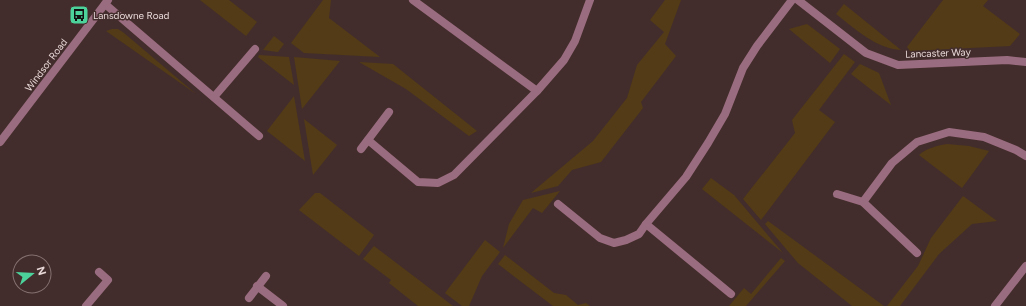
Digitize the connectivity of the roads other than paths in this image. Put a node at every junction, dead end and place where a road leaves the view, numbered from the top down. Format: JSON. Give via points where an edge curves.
{"nodes":[{"id":1,"x":413,"y":0,"type":"edge"},
{"id":2,"x":590,"y":0,"type":"edge"},
{"id":3,"x":792,"y":0,"type":"edge"},
{"id":4,"x":798,"y":0,"type":"edge"},
{"id":5,"x":107,"y":2,"type":"edge"},
{"id":6,"x":255,"y":49,"type":"dead end"},
{"id":7,"x":1026,"y":62,"type":"edge"},
{"id":8,"x":537,"y":91,"type":"junction"},
{"id":9,"x":214,"y":98,"type":"junction"},
{"id":10,"x":390,"y":112,"type":"dead end"},
{"id":11,"x":259,"y":136,"type":"dead end"},
{"id":12,"x":368,"y":140,"type":"junction"},
{"id":13,"x":0,"y":142,"type":"edge"},
{"id":14,"x":361,"y":149,"type":"dead end"},
{"id":15,"x":1026,"y":156,"type":"edge"},
{"id":16,"x":837,"y":194,"type":"dead end"},
{"id":17,"x":864,"y":202,"type":"junction"},
{"id":18,"x":558,"y":204,"type":"dead end"},
{"id":19,"x":646,"y":224,"type":"junction"},
{"id":20,"x":918,"y":253,"type":"dead end"},
{"id":21,"x":1026,"y":266,"type":"edge"},
{"id":22,"x":99,"y":272,"type":"dead end"},
{"id":23,"x":266,"y":276,"type":"dead end"},
{"id":24,"x":257,"y":286,"type":"junction"},
{"id":25,"x":731,"y":294,"type":"dead end"},
{"id":26,"x":249,"y":298,"type":"dead end"},
{"id":27,"x":86,"y":306,"type":"edge"},
{"id":28,"x":283,"y":306,"type":"edge"},
{"id":29,"x":995,"y":306,"type":"edge"}],
"edges":[{"from":1,"to":8,"type":"street"},
{"from":2,"to":8,"type":"street","via":[[575,41],[564,60]]},
{"from":3,"to":19,"type":"street","via":[[743,68],[725,114],[686,177]]},
{"from":4,"to":7,"type":"street","name":"Lancaster Way","via":[[866,53],[898,65],[1007,60]]},
{"from":5,"to":9,"type":"street"},
{"from":5,"to":13,"type":"street","name":"Windsor Road"},
{"from":6,"to":9,"type":"street"},
{"from":8,"to":12,"type":"street","via":[[454,175],[438,183],[418,182]]},
{"from":9,"to":11,"type":"street"},
{"from":10,"to":12,"type":"street"},
{"from":12,"to":14,"type":"street"},
{"from":15,"to":17,"type":"street","via":[[984,137],[949,132],[917,142],[892,163]]},
{"from":16,"to":17,"type":"street"},
{"from":17,"to":20,"type":"street"},
{"from":18,"to":19,"type":"street","via":[[600,238],[614,243],[639,234]]},
{"from":19,"to":25,"type":"street"},
{"from":21,"to":29,"type":"street"},
{"from":22,"to":27,"type":"street","via":[[108,280]]},
{"from":23,"to":24,"type":"street"},
{"from":24,"to":26,"type":"street"},
{"from":24,"to":28,"type":"street"}]}
